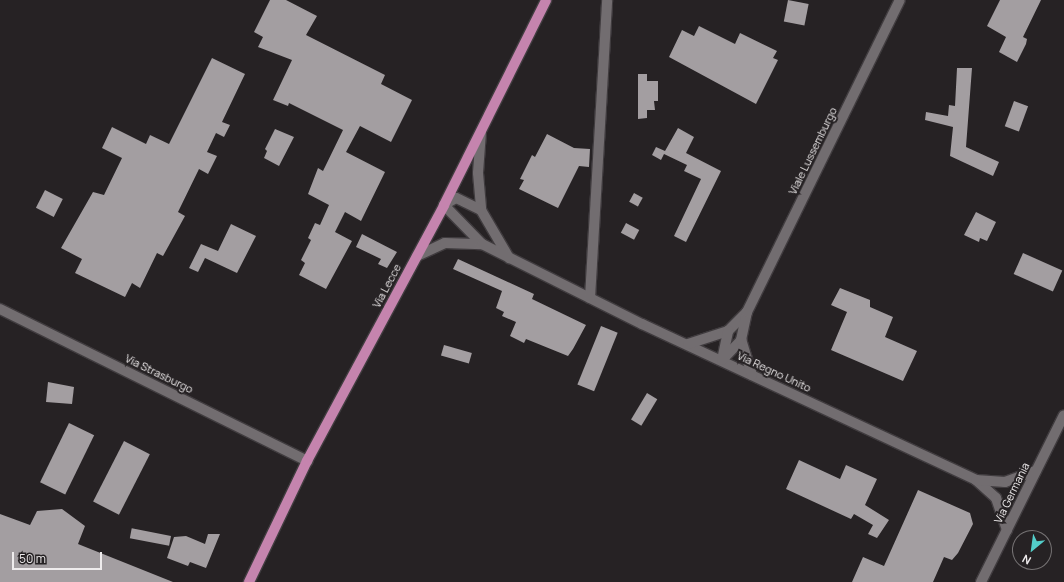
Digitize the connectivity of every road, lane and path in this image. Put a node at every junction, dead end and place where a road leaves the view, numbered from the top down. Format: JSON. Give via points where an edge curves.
{"nodes":[{"id":1,"x":546,"y":0,"type":"edge"},
{"id":2,"x":606,"y":0,"type":"edge"},
{"id":3,"x":900,"y":0,"type":"edge"},
{"id":4,"x":481,"y":130,"type":"junction"},
{"id":5,"x":444,"y":205,"type":"junction"},
{"id":6,"x":481,"y":210,"type":"junction"},
{"id":7,"x":482,"y":244,"type":"junction"},
{"id":8,"x":417,"y":256,"type":"junction"},
{"id":9,"x":509,"y":258,"type":"junction"},
{"id":10,"x":590,"y":298,"type":"junction"},
{"id":11,"x":0,"y":309,"type":"edge"},
{"id":12,"x":747,"y":312,"type":"junction"},
{"id":13,"x":728,"y":332,"type":"junction"},
{"id":14,"x":741,"y":340,"type":"junction"},
{"id":15,"x":688,"y":344,"type":"junction"},
{"id":16,"x":722,"y":360,"type":"junction"},
{"id":17,"x":752,"y":375,"type":"junction"},
{"id":18,"x":1064,"y":415,"type":"edge"},
{"id":19,"x":307,"y":461,"type":"junction"},
{"id":20,"x":1036,"y":471,"type":"junction"},
{"id":21,"x":976,"y":480,"type":"junction"},
{"id":22,"x":1007,"y":530,"type":"junction"},
{"id":23,"x":249,"y":582,"type":"edge"},
{"id":24,"x":981,"y":582,"type":"edge"}],
"edges":[{"from":1,"to":4,"type":"main road","name":"Via Lecce"},
{"from":2,"to":10,"type":"street"},
{"from":3,"to":12,"type":"street","name":"Viale Lussemburgo"},
{"from":4,"to":5,"type":"main road","name":"Via Lecce"},
{"from":4,"to":6,"type":"street","via":[[478,173]]},
{"from":5,"to":6,"type":"street","via":[[456,198]]},
{"from":5,"to":7,"type":"street"},
{"from":5,"to":8,"type":"main road","name":"Via Lecce"},
{"from":6,"to":9,"type":"street"},
{"from":7,"to":8,"type":"street","via":[[445,242]]},
{"from":7,"to":9,"type":"street","name":"Via Regno Unito"},
{"from":8,"to":19,"type":"main road","name":"Via Lecce"},
{"from":9,"to":10,"type":"street","name":"Via Regno Unito"},
{"from":10,"to":15,"type":"street","name":"Via Regno Unito"},
{"from":11,"to":19,"type":"street","name":"Via Strasburgo"},
{"from":12,"to":13,"type":"street"},
{"from":12,"to":14,"type":"street"},
{"from":13,"to":15,"type":"street"},
{"from":13,"to":16,"type":"street"},
{"from":14,"to":16,"type":"street"},
{"from":14,"to":17,"type":"street"},
{"from":15,"to":16,"type":"street","name":"Via Regno Unito"},
{"from":16,"to":17,"type":"street","name":"Via Regno Unito"},
{"from":17,"to":21,"type":"street","name":"Via Regno Unito"},
{"from":18,"to":20,"type":"street","name":"Via Germania"},
{"from":19,"to":23,"type":"main road","name":"Via Lecce"},
{"from":20,"to":21,"type":"street","via":[[1006,482]]},
{"from":20,"to":22,"type":"street","name":"Via Germania"},
{"from":21,"to":22,"type":"street","name":"Via Regno Unito","via":[[996,498]]},
{"from":22,"to":24,"type":"street","name":"Via Germania"}]}
